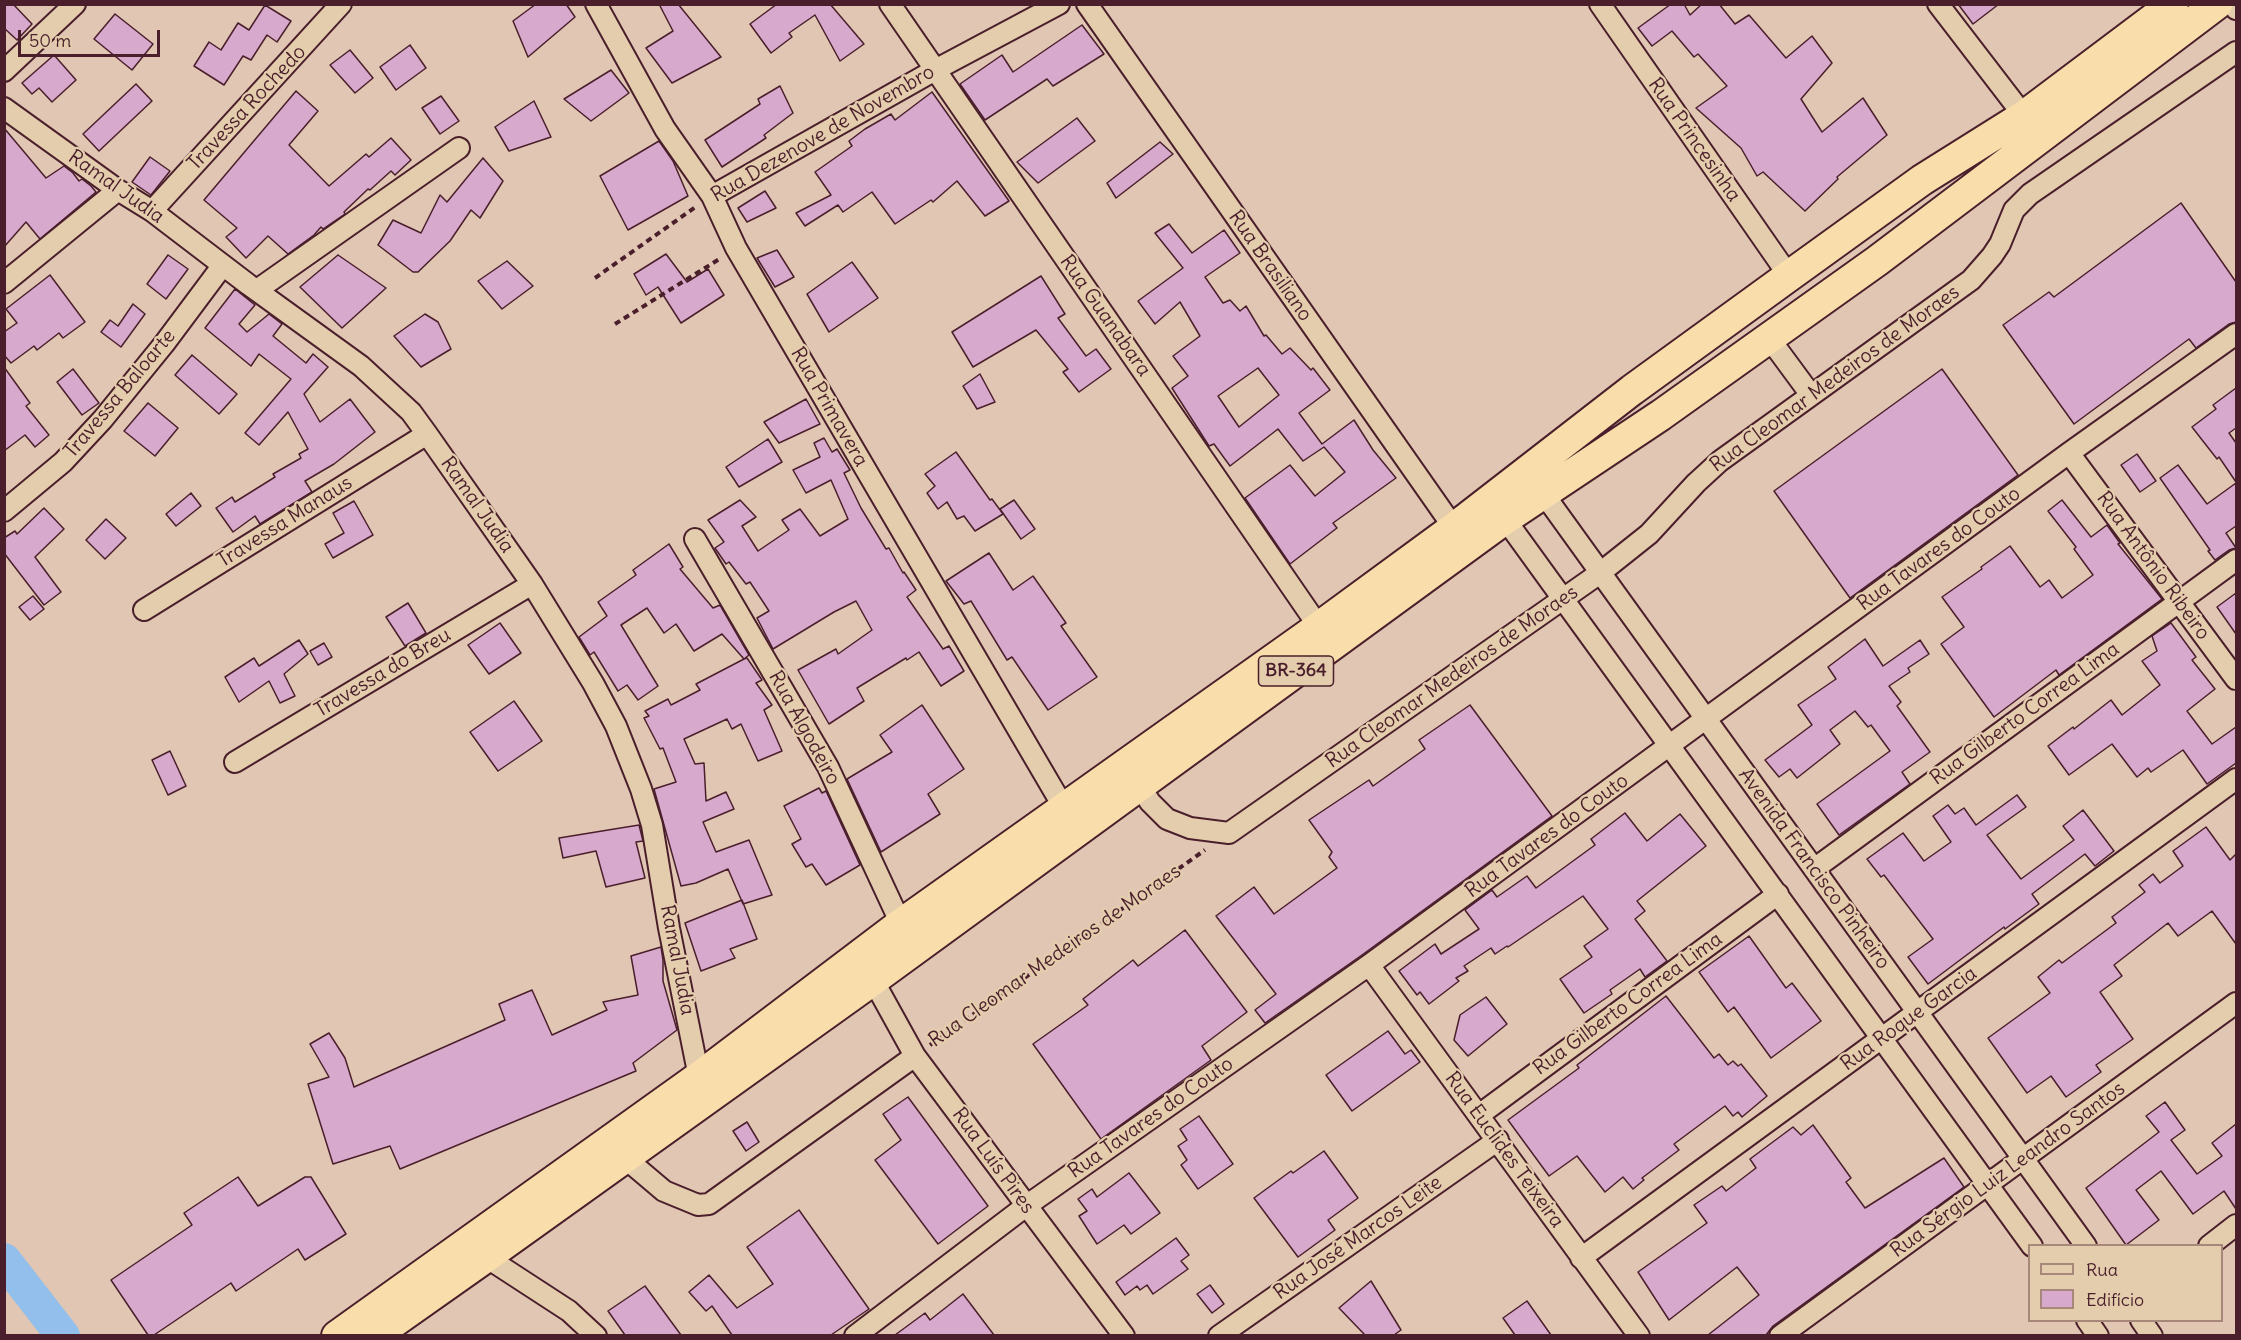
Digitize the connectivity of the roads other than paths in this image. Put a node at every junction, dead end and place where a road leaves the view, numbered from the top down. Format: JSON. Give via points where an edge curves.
{"nodes":[{"id":1,"x":75,"y":4,"type":"edge"},
{"id":2,"x":341,"y":4,"type":"edge"},
{"id":3,"x":596,"y":4,"type":"edge"},
{"id":4,"x":890,"y":4,"type":"edge"},
{"id":5,"x":1059,"y":4,"type":"edge"},
{"id":6,"x":1087,"y":4,"type":"edge"},
{"id":7,"x":1600,"y":4,"type":"edge"},
{"id":8,"x":1938,"y":4,"type":"edge"},
{"id":9,"x":2173,"y":4,"type":"edge"},
{"id":10,"x":2217,"y":4,"type":"edge"},
{"id":11,"x":2233,"y":4,"type":"edge"},
{"id":12,"x":2236,"y":9,"type":"edge"},
{"id":13,"x":2236,"y":52,"type":"edge"},
{"id":14,"x":935,"y":70,"type":"junction"},
{"id":15,"x":4,"y":71,"type":"edge"},
{"id":16,"x":4,"y":108,"type":"edge"},
{"id":17,"x":2024,"y":116,"type":"junction"},
{"id":18,"x":459,"y":148,"type":"dead end"},
{"id":19,"x":118,"y":190,"type":"junction"},
{"id":20,"x":711,"y":196,"type":"junction"},
{"id":21,"x":152,"y":211,"type":"junction"},
{"id":22,"x":1856,"y":227,"type":"junction"},
{"id":23,"x":1877,"y":261,"type":"junction"},
{"id":24,"x":223,"y":265,"type":"junction"},
{"id":25,"x":1789,"y":276,"type":"junction"},
{"id":26,"x":4,"y":283,"type":"edge"},
{"id":27,"x":257,"y":290,"type":"junction"},
{"id":28,"x":2236,"y":334,"type":"edge"},
{"id":29,"x":1769,"y":338,"type":"junction"},
{"id":30,"x":1643,"y":382,"type":"junction"},
{"id":31,"x":1811,"y":395,"type":"junction"},
{"id":32,"x":1661,"y":415,"type":"junction"},
{"id":33,"x":427,"y":434,"type":"junction"},
{"id":34,"x":2069,"y":453,"type":"junction"},
{"id":35,"x":1543,"y":493,"type":"junction"},
{"id":36,"x":4,"y":511,"type":"edge"},
{"id":37,"x":1505,"y":519,"type":"junction"},
{"id":38,"x":1454,"y":528,"type":"junction"},
{"id":39,"x":695,"y":539,"type":"dead end"},
{"id":40,"x":2236,"y":560,"type":"edge"},
{"id":41,"x":1600,"y":573,"type":"junction"},
{"id":42,"x":532,"y":584,"type":"junction"},
{"id":43,"x":1563,"y":600,"type":"junction"},
{"id":44,"x":2180,"y":601,"type":"junction"},
{"id":45,"x":144,"y":610,"type":"dead end"},
{"id":46,"x":1319,"y":627,"type":"junction"},
{"id":47,"x":2236,"y":679,"type":"edge"},
{"id":48,"x":1706,"y":720,"type":"junction"},
{"id":49,"x":1670,"y":746,"type":"junction"},
{"id":50,"x":235,"y":762,"type":"dead end"},
{"id":51,"x":2236,"y":779,"type":"edge"},
{"id":52,"x":1139,"y":785,"type":"junction"},
{"id":53,"x":1064,"y":808,"type":"junction"},
{"id":54,"x":1814,"y":869,"type":"junction"},
{"id":55,"x":1778,"y":894,"type":"junction"},
{"id":56,"x":901,"y":924,"type":"junction"},
{"id":57,"x":1369,"y":965,"type":"junction"},
{"id":58,"x":873,"y":980,"type":"junction"},
{"id":59,"x":2236,"y":1003,"type":"edge"},
{"id":60,"x":1918,"y":1013,"type":"junction"},
{"id":61,"x":1882,"y":1039,"type":"junction"},
{"id":62,"x":915,"y":1056,"type":"junction"},
{"id":63,"x":699,"y":1077,"type":"junction"},
{"id":64,"x":1479,"y":1115,"type":"junction"},
{"id":65,"x":1498,"y":1140,"type":"junction"},
{"id":66,"x":625,"y":1158,"type":"junction"},
{"id":67,"x":2024,"y":1159,"type":"junction"},
{"id":68,"x":1988,"y":1184,"type":"junction"},
{"id":69,"x":1026,"y":1206,"type":"junction"},
{"id":70,"x":2236,"y":1225,"type":"edge"},
{"id":71,"x":2031,"y":1244,"type":"edge"},
{"id":72,"x":2085,"y":1244,"type":"edge"},
{"id":73,"x":2210,"y":1244,"type":"edge"},
{"id":74,"x":486,"y":1257,"type":"junction"},
{"id":75,"x":1581,"y":1258,"type":"junction"},
{"id":76,"x":2142,"y":1322,"type":"edge"},
{"id":77,"x":337,"y":1335,"type":"edge"},
{"id":78,"x":374,"y":1335,"type":"edge"},
{"id":79,"x":596,"y":1335,"type":"edge"},
{"id":80,"x":855,"y":1335,"type":"edge"},
{"id":81,"x":1124,"y":1335,"type":"edge"},
{"id":82,"x":1219,"y":1335,"type":"edge"},
{"id":83,"x":1639,"y":1335,"type":"edge"},
{"id":84,"x":1780,"y":1335,"type":"edge"},
{"id":85,"x":2152,"y":1335,"type":"edge"}],
"edges":[{"from":1,"to":15,"type":"street"},
{"from":2,"to":21,"type":"street","name":"Travessa Rochedo"},
{"from":3,"to":20,"type":"street","name":"Rua Primavera","via":[[665,129]]},
{"from":4,"to":14,"type":"street","name":"Rua Guanabara"},
{"from":5,"to":14,"type":"street","name":"Rua Dezenove de Novembro"},
{"from":6,"to":38,"type":"street","name":"Rua Brasiliano"},
{"from":7,"to":25,"type":"street","name":"Rua Princesinha"},
{"from":8,"to":17,"type":"street"},
{"from":9,"to":17,"type":"highway","number":"BR-364"},
{"from":10,"to":23,"type":"highway","number":"BR-364"},
{"from":11,"to":12,"type":"street"},
{"from":13,"to":31,"type":"street","name":"Rua Cleomar Medeiros de Moraes","via":[[2030,194],[2014,210],[2000,244],[1971,280]]},
{"from":14,"to":20,"type":"street","name":"Rua Dezenove de Novembro"},
{"from":14,"to":46,"type":"street","name":"Rua Guanabara"},
{"from":16,"to":19,"type":"street","name":"Ramal Judia"},
{"from":17,"to":22,"type":"highway","number":"BR-364"},
{"from":18,"to":27,"type":"street"},
{"from":19,"to":21,"type":"street","name":"Ramal Judia"},
{"from":19,"to":26,"type":"street"},
{"from":20,"to":53,"type":"street","name":"Rua Primavera","via":[[736,248]]},
{"from":21,"to":24,"type":"street","name":"Ramal Judia"},
{"from":22,"to":23,"type":"highway","via":[[1877,240]]},
{"from":22,"to":25,"type":"highway","number":"BR-364"},
{"from":23,"to":29,"type":"highway","number":"BR-364"},
{"from":24,"to":27,"type":"street","name":"Ramal Judia"},
{"from":24,"to":36,"type":"street","name":"Travessa Baloarte","via":[[103,419],[63,462]]},
{"from":25,"to":30,"type":"highway","number":"BR-364"},
{"from":27,"to":33,"type":"street","name":"Ramal Judia","via":[[361,366],[411,412]]},
{"from":28,"to":34,"type":"street","name":"Rua Tavares do Couto"},
{"from":29,"to":31,"type":"street"},
{"from":29,"to":32,"type":"highway","number":"BR-364"},
{"from":30,"to":32,"type":"highway","via":[[1642,398]]},
{"from":30,"to":38,"type":"highway","number":"BR-364"},
{"from":31,"to":41,"type":"street","name":"Rua Cleomar Medeiros de Moraes","via":[[1720,461],[1649,534]]},
{"from":32,"to":35,"type":"highway","number":"BR-364"},
{"from":33,"to":42,"type":"street","name":"Ramal Judia"},
{"from":33,"to":45,"type":"street","name":"Travessa Manaus"},
{"from":34,"to":44,"type":"street","name":"Rua Antônio Ribeiro"},
{"from":34,"to":48,"type":"street","name":"Rua Tavares do Couto"},
{"from":35,"to":37,"type":"highway","number":"BR-364"},
{"from":35,"to":41,"type":"street","name":"Avenida Francisco Pinheiro"},
{"from":37,"to":43,"type":"street"},
{"from":37,"to":52,"type":"highway","number":"BR-364"},
{"from":38,"to":46,"type":"highway","number":"BR-364"},
{"from":39,"to":56,"type":"street","name":"Rua Algodeiro","via":[[828,766]]},
{"from":40,"to":44,"type":"street","name":"Rua Gilberto Correa Lima"},
{"from":41,"to":43,"type":"street","name":"Rua Cleomar Medeiros de Moraes"},
{"from":41,"to":48,"type":"street","name":"Avenida Francisco Pinheiro"},
{"from":42,"to":50,"type":"street","name":"Travessa do Breu"},
{"from":42,"to":63,"type":"street","name":"Ramal Judia","via":[[616,726],[641,789],[652,825]]},
{"from":43,"to":49,"type":"street"},
{"from":43,"to":52,"type":"street","name":"Rua Cleomar Medeiros de Moraes","via":[[1229,833],[1190,828],[1167,819]]},
{"from":44,"to":47,"type":"street","name":"Rua Antônio Ribeiro"},
{"from":44,"to":54,"type":"street","name":"Rua Gilberto Correa Lima"},
{"from":46,"to":53,"type":"highway","number":"BR-364"},
{"from":48,"to":49,"type":"street","name":"Rua Tavares do Couto"},
{"from":48,"to":54,"type":"street","name":"Avenida Francisco Pinheiro"},
{"from":49,"to":55,"type":"street"},
{"from":49,"to":57,"type":"street","name":"Rua Tavares do Couto"},
{"from":51,"to":60,"type":"street","name":"Rua Roque Garcia"},
{"from":52,"to":58,"type":"highway","number":"BR-364"},
{"from":53,"to":56,"type":"highway","number":"BR-364"},
{"from":54,"to":60,"type":"street","name":"Avenida Francisco Pinheiro"},
{"from":55,"to":61,"type":"street"},
{"from":55,"to":64,"type":"street","name":"Rua Gilberto Correa Lima"},
{"from":56,"to":63,"type":"highway","number":"BR-364"},
{"from":57,"to":64,"type":"street","name":"Rua Euclides Teixeira"},
{"from":57,"to":69,"type":"street","name":"Rua Tavares do Couto"},
{"from":58,"to":62,"type":"street","name":"Rua Luís Pires"},
{"from":58,"to":66,"type":"highway","number":"BR-364"},
{"from":59,"to":67,"type":"street","name":"Rua Sérgio Luiz Leandro Santos"},
{"from":60,"to":61,"type":"street","name":"Rua Roque Garcia"},
{"from":60,"to":67,"type":"street","name":"Avenida Francisco Pinheiro"},
{"from":61,"to":68,"type":"street"},
{"from":61,"to":75,"type":"street","name":"Rua Roque Garcia"},
{"from":62,"to":66,"type":"street","name":"Rua Cleomar Medeiros de Moraes","via":[[709,1204],[698,1205],[664,1191]]},
{"from":62,"to":69,"type":"street","name":"Rua Luís Pires"},
{"from":63,"to":77,"type":"highway","number":"BR-364"},
{"from":64,"to":65,"type":"street","name":"Rua Euclides Teixeira"},
{"from":65,"to":75,"type":"street","name":"Rua Euclides Teixeira"},
{"from":65,"to":82,"type":"street","name":"Rua José Marcos Leite"},
{"from":66,"to":74,"type":"highway","number":"BR-364"},
{"from":67,"to":68,"type":"street","name":"Rua Sérgio Luiz Leandro Santos"},
{"from":67,"to":72,"type":"street","name":"Avenida Francisco Pinheiro"},
{"from":68,"to":71,"type":"street"},
{"from":68,"to":84,"type":"street","name":"Rua Sérgio Luiz Leandro Santos"},
{"from":69,"to":80,"type":"street","name":"Rua Tavares do Couto"},
{"from":69,"to":81,"type":"street","name":"Rua Luís Pires"},
{"from":70,"to":73,"type":"street"},
{"from":74,"to":78,"type":"highway","number":"BR-364"},
{"from":74,"to":79,"type":"street","via":[[569,1311]]},
{"from":75,"to":83,"type":"street","name":"Rua Euclides Teixeira"},
{"from":76,"to":85,"type":"street"}]}
